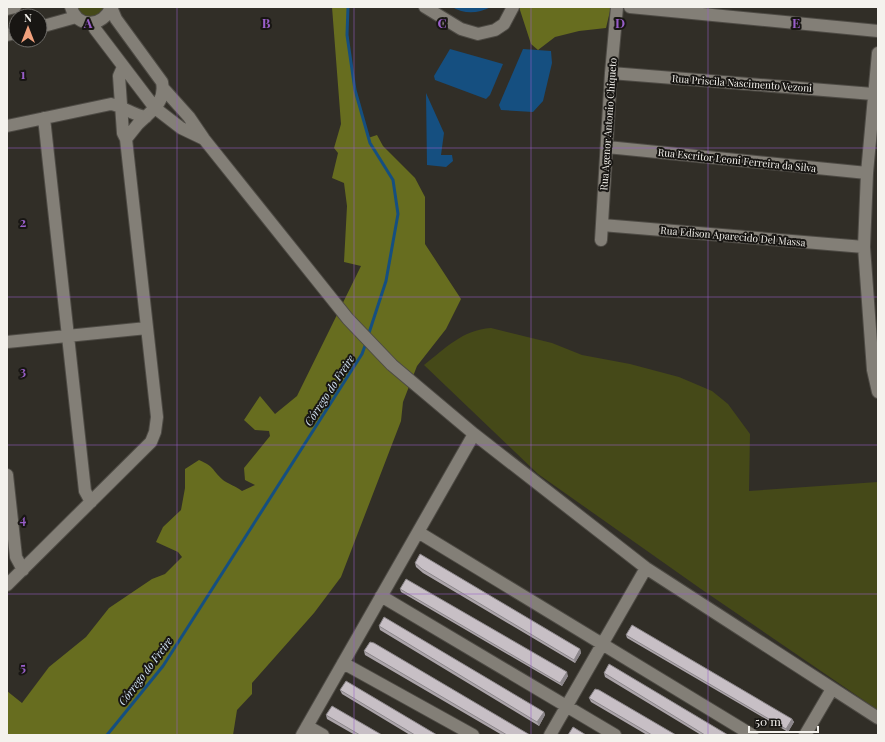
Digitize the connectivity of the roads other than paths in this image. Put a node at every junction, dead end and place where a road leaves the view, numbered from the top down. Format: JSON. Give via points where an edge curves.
{"nodes":[{"id":1,"x":15,"y":7,"type":"edge"},
{"id":2,"x":111,"y":7,"type":"edge"},
{"id":3,"x":425,"y":7,"type":"edge"},
{"id":4,"x":513,"y":7,"type":"edge"},
{"id":5,"x":618,"y":7,"type":"edge"},
{"id":6,"x":630,"y":7,"type":"edge"},
{"id":7,"x":7,"y":9,"type":"edge"},
{"id":8,"x":73,"y":12,"type":"edge"},
{"id":9,"x":48,"y":23,"type":"edge"},
{"id":10,"x":93,"y":23,"type":"junction"},
{"id":11,"x":878,"y":31,"type":"edge"},
{"id":12,"x":878,"y":53,"type":"edge"},
{"id":13,"x":123,"y":66,"type":"junction"},
{"id":14,"x":611,"y":73,"type":"junction"},
{"id":15,"x":163,"y":88,"type":"junction"},
{"id":16,"x":873,"y":94,"type":"junction"},
{"id":17,"x":121,"y":107,"type":"junction"},
{"id":18,"x":155,"y":108,"type":"junction"},
{"id":19,"x":146,"y":117,"type":"junction"},
{"id":20,"x":44,"y":118,"type":"junction"},
{"id":21,"x":7,"y":126,"type":"edge"},
{"id":22,"x":204,"y":139,"type":"junction"},
{"id":23,"x":126,"y":140,"type":"junction"},
{"id":24,"x":607,"y":146,"type":"junction"},
{"id":25,"x":867,"y":173,"type":"junction"},
{"id":26,"x":602,"y":225,"type":"junction"},
{"id":27,"x":601,"y":240,"type":"dead end"},
{"id":28,"x":864,"y":247,"type":"junction"},
{"id":29,"x":147,"y":328,"type":"junction"},
{"id":30,"x":67,"y":336,"type":"junction"},
{"id":31,"x":7,"y":342,"type":"edge"},
{"id":32,"x":878,"y":392,"type":"edge"},
{"id":33,"x":474,"y":434,"type":"junction"},
{"id":34,"x":7,"y":475,"type":"edge"},
{"id":35,"x":91,"y":502,"type":"junction"},
{"id":36,"x":418,"y":532,"type":"junction"},
{"id":37,"x":646,"y":568,"type":"junction"},
{"id":38,"x":22,"y":570,"type":"junction"},
{"id":39,"x":7,"y":585,"type":"edge"},
{"id":40,"x":381,"y":596,"type":"junction"},
{"id":41,"x":602,"y":644,"type":"junction"},
{"id":42,"x":343,"y":663,"type":"junction"},
{"id":43,"x":832,"y":689,"type":"junction"},
{"id":44,"x":567,"y":706,"type":"junction"},
{"id":45,"x":878,"y":718,"type":"edge"},
{"id":46,"x":304,"y":730,"type":"edge"},
{"id":47,"x":323,"y":735,"type":"edge"},
{"id":48,"x":472,"y":735,"type":"edge"},
{"id":49,"x":550,"y":735,"type":"edge"},
{"id":50,"x":615,"y":735,"type":"edge"},
{"id":51,"x":752,"y":735,"type":"edge"},
{"id":52,"x":805,"y":735,"type":"edge"}],
"edges":[{"from":1,"to":7,"type":"street"},
{"from":2,"to":10,"type":"street","via":[[104,18]]},
{"from":2,"to":15,"type":"street","via":[[116,19],[162,82]]},
{"from":3,"to":4,"type":"street","via":[[461,29],[478,34],[495,30],[504,24]]},
{"from":5,"to":14,"type":"street","name":"Rua Agenor Antonio Chiqueto"},
{"from":6,"to":11,"type":"street"},
{"from":8,"to":9,"type":"street"},
{"from":8,"to":10,"type":"street","via":[[86,23]]},
{"from":10,"to":13,"type":"street"},
{"from":12,"to":16,"type":"street"},
{"from":13,"to":17,"type":"street","via":[[119,76]]},
{"from":13,"to":18,"type":"street"},
{"from":14,"to":16,"type":"street","name":"Rua Priscila Nascimento Vezoni"},
{"from":14,"to":24,"type":"street","name":"Rua Agenor Antonio Chiqueto"},
{"from":15,"to":18,"type":"street","via":[[162,99]]},
{"from":15,"to":22,"type":"street","via":[[189,117]]},
{"from":16,"to":25,"type":"street"},
{"from":17,"to":19,"type":"street","via":[[132,114]]},
{"from":17,"to":20,"type":"street","via":[[101,105]]},
{"from":17,"to":23,"type":"street"},
{"from":18,"to":19,"type":"street"},
{"from":18,"to":22,"type":"street","via":[[181,128]]},
{"from":19,"to":23,"type":"street"},
{"from":20,"to":21,"type":"street"},
{"from":20,"to":30,"type":"street"},
{"from":22,"to":33,"type":"street","via":[[348,319],[392,366]]},
{"from":23,"to":29,"type":"street"},
{"from":24,"to":25,"type":"street","name":"Rua Escritor Leoni Ferreira da Silva"},
{"from":24,"to":26,"type":"street","name":"Rua Agenor Antonio Chiqueto"},
{"from":25,"to":28,"type":"street"},
{"from":26,"to":27,"type":"street","name":"Rua Agenor Antonio Chiqueto"},
{"from":26,"to":28,"type":"street","name":"Rua Edison Aparecido Del Massa"},
{"from":28,"to":32,"type":"street","via":[[873,370]]},
{"from":29,"to":30,"type":"street"},
{"from":29,"to":35,"type":"street","via":[[157,417],[154,437]]},
{"from":30,"to":31,"type":"street"},
{"from":30,"to":35,"type":"street","via":[[85,491]]},
{"from":33,"to":36,"type":"street"},
{"from":33,"to":37,"type":"street"},
{"from":34,"to":38,"type":"street","via":[[16,557]]},
{"from":35,"to":38,"type":"street"},
{"from":36,"to":40,"type":"street"},
{"from":36,"to":41,"type":"street"},
{"from":37,"to":41,"type":"street"},
{"from":37,"to":43,"type":"street"},
{"from":38,"to":39,"type":"street"},
{"from":40,"to":42,"type":"street"},
{"from":40,"to":44,"type":"street"},
{"from":41,"to":44,"type":"street"},
{"from":41,"to":51,"type":"street"},
{"from":42,"to":46,"type":"street"},
{"from":42,"to":48,"type":"street"},
{"from":43,"to":45,"type":"street"},
{"from":43,"to":52,"type":"street"},
{"from":44,"to":49,"type":"street"},
{"from":44,"to":50,"type":"street"},
{"from":46,"to":47,"type":"street"}]}
